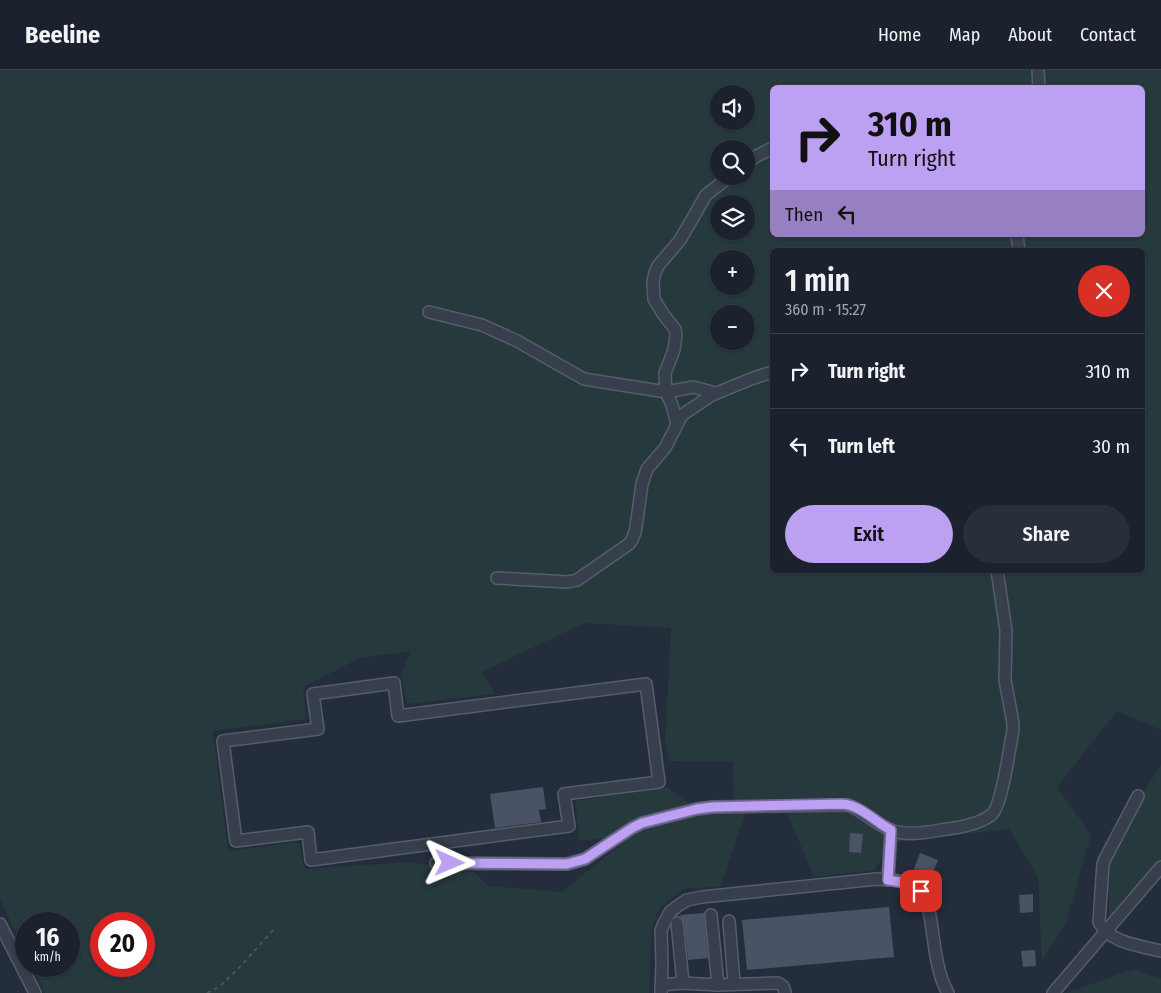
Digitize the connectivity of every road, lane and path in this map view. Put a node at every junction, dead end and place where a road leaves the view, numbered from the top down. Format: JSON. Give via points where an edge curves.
{"nodes":[{"id":1,"x":1038,"y":70,"type":"edge"},
{"id":2,"x":1039,"y":85,"type":"edge"},
{"id":3,"x":770,"y":149,"type":"edge"},
{"id":4,"x":755,"y":158,"type":"edge"},
{"id":5,"x":719,"y":185,"type":"edge"},
{"id":6,"x":429,"y":312,"type":"dead end"},
{"id":7,"x":770,"y":373,"type":"edge"},
{"id":8,"x":666,"y":389,"type":"junction"},
{"id":9,"x":716,"y":393,"type":"junction"},
{"id":10,"x":678,"y":424,"type":"junction"},
{"id":11,"x":997,"y":573,"type":"edge"},
{"id":12,"x":497,"y":578,"type":"dead end"},
{"id":13,"x":1138,"y":796,"type":"dead end"},
{"id":14,"x":891,"y":830,"type":"junction"},
{"id":15,"x":447,"y":842,"type":"junction"},
{"id":16,"x":436,"y":863,"type":"dead end"},
{"id":17,"x":450,"y":863,"type":"junction"},
{"id":18,"x":1161,"y":867,"type":"edge"},
{"id":19,"x":888,"y":880,"type":"junction"},
{"id":20,"x":711,"y":915,"type":"dead end"},
{"id":21,"x":729,"y":921,"type":"dead end"},
{"id":22,"x":677,"y":923,"type":"dead end"},
{"id":23,"x":0,"y":924,"type":"edge"},
{"id":24,"x":274,"y":929,"type":"dead end"},
{"id":25,"x":1105,"y":932,"type":"junction"},
{"id":26,"x":1161,"y":951,"type":"edge"},
{"id":27,"x":683,"y":983,"type":"junction"},
{"id":28,"x":734,"y":984,"type":"junction"},
{"id":29,"x":718,"y":985,"type":"junction"},
{"id":30,"x":661,"y":989,"type":"edge"},
{"id":31,"x":35,"y":993,"type":"edge"},
{"id":32,"x":207,"y":993,"type":"edge"},
{"id":33,"x":784,"y":993,"type":"edge"},
{"id":34,"x":948,"y":993,"type":"edge"},
{"id":35,"x":1053,"y":993,"type":"edge"}],
"edges":[{"from":1,"to":2,"type":"lane"},
{"from":3,"to":4,"type":"lane"},
{"from":5,"to":8,"type":"lane","via":[[706,195],[680,240],[654,273],[654,299],[676,335],[672,359],[665,373]]},
{"from":6,"to":8,"type":"lane","via":[[482,325],[584,379]]},
{"from":7,"to":9,"type":"lane"},
{"from":8,"to":9,"type":"lane","via":[[693,387]]},
{"from":8,"to":10,"type":"lane"},
{"from":9,"to":10,"type":"lane","via":[[682,415]]},
{"from":10,"to":12,"type":"lane","via":[[665,448],[647,469],[638,520],[629,544],[577,580]]},
{"from":11,"to":14,"type":"lane","via":[[1006,631],[1005,680],[1013,730],[996,808],[992,814],[959,827],[925,832]]},
{"from":13,"to":25,"type":"lane","via":[[1103,864],[1099,922]]},
{"from":14,"to":17,"type":"lane","via":[[848,804],[713,803],[642,823],[576,862]]},
{"from":14,"to":19,"type":"lane"},
{"from":15,"to":15,"type":"lane","via":[[311,860],[308,832],[236,841],[223,741],[318,729],[313,694],[322,692],[394,683],[398,716],[646,684],[659,782],[564,794],[569,826]]},
{"from":15,"to":17,"type":"lane"},
{"from":16,"to":17,"type":"lane"},
{"from":18,"to":25,"type":"lane"},
{"from":19,"to":30,"type":"lane","via":[[687,900],[670,912],[661,931]]},
{"from":19,"to":34,"type":"lane","via":[[914,886],[926,900],[940,975]]},
{"from":20,"to":29,"type":"lane"},
{"from":21,"to":28,"type":"lane"},
{"from":22,"to":27,"type":"lane"},
{"from":23,"to":31,"type":"lane"},
{"from":24,"to":32,"type":"path","via":[[237,970],[219,987]]},
{"from":25,"to":26,"type":"lane","via":[[1120,940]]},
{"from":25,"to":35,"type":"lane"},
{"from":27,"to":29,"type":"lane"},
{"from":27,"to":30,"type":"lane"},
{"from":28,"to":29,"type":"lane"},
{"from":28,"to":33,"type":"lane","via":[[777,983],[784,988]]}]}
